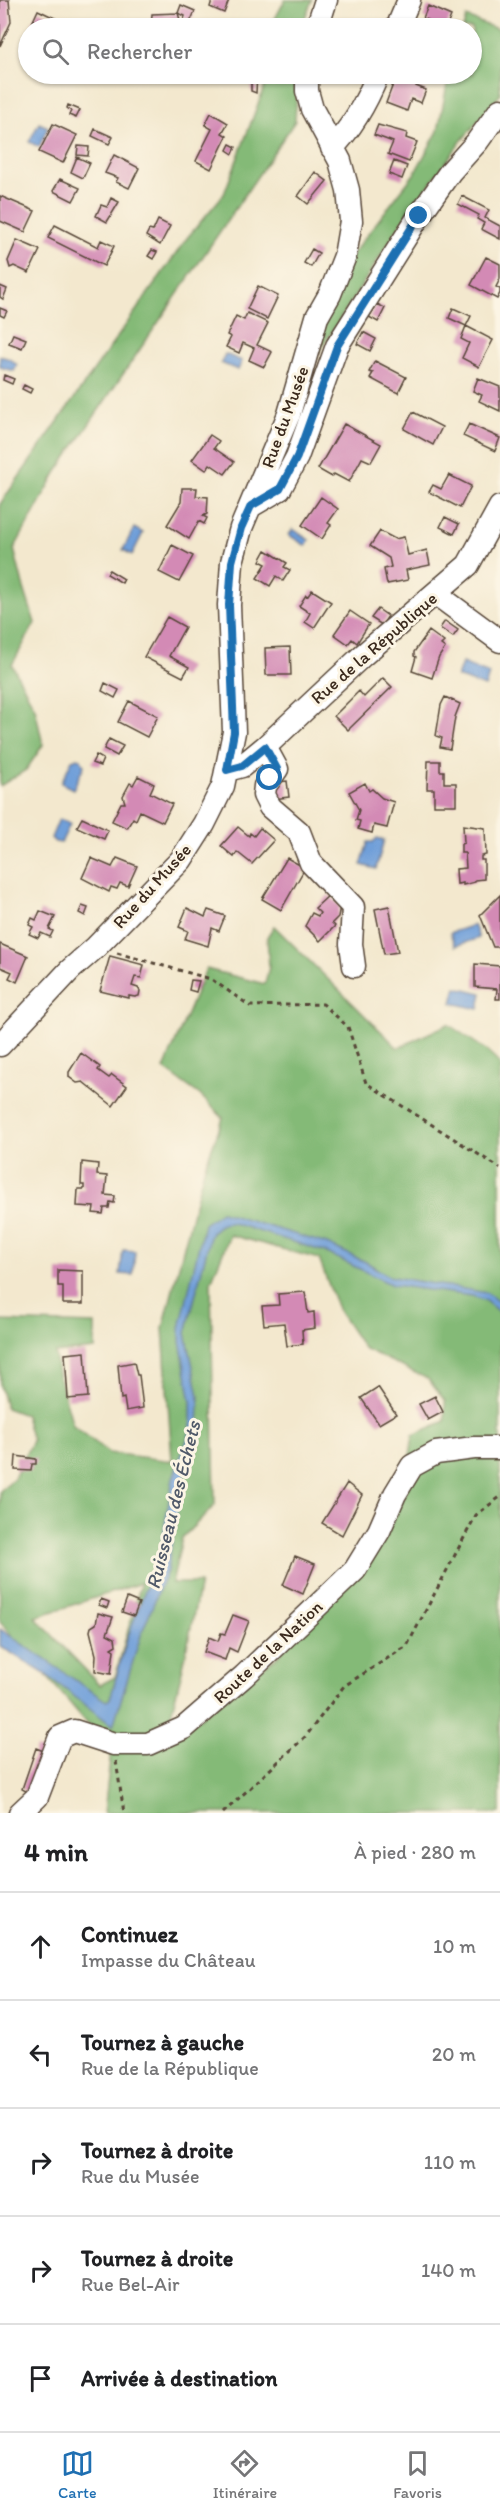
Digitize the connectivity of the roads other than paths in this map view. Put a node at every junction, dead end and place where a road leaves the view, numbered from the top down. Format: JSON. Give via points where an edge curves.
{"nodes":[{"id":1,"x":326,"y":0,"type":"edge"},
{"id":2,"x":409,"y":0,"type":"edge"},
{"id":3,"x":320,"y":18,"type":"edge"},
{"id":4,"x":401,"y":18,"type":"edge"},
{"id":5,"x":307,"y":84,"type":"edge"},
{"id":6,"x":374,"y":84,"type":"edge"},
{"id":7,"x":500,"y":110,"type":"edge"},
{"id":8,"x":332,"y":148,"type":"junction"},
{"id":9,"x":251,"y":506,"type":"junction"},
{"id":10,"x":500,"y":507,"type":"edge"},
{"id":11,"x":436,"y":594,"type":"junction"},
{"id":12,"x":500,"y":641,"type":"edge"},
{"id":13,"x":265,"y":747,"type":"junction"},
{"id":14,"x":227,"y":770,"type":"junction"},
{"id":15,"x":354,"y":966,"type":"dead end"},
{"id":16,"x":0,"y":1045,"type":"edge"},
{"id":17,"x":500,"y":1448,"type":"edge"},
{"id":18,"x":20,"y":1813,"type":"edge"}],
"edges":[{"from":1,"to":3,"type":"street"},
{"from":2,"to":4,"type":"street"},
{"from":5,"to":8,"type":"street","name":"Rue du Musée","via":[[312,109]]},
{"from":6,"to":8,"type":"street","via":[[346,134]]},
{"from":7,"to":9,"type":"street","via":[[419,216],[337,346],[297,457],[280,489]]},
{"from":8,"to":9,"type":"street","name":"Rue du Musée","via":[[348,190],[351,221],[345,256],[317,317],[289,414]]},
{"from":9,"to":14,"type":"street","name":"Rue du Musée","via":[[232,562],[229,605],[234,732]]},
{"from":10,"to":11,"type":"street","name":"Rue de la République","via":[[468,565]]},
{"from":11,"to":12,"type":"street"},
{"from":11,"to":13,"type":"street","name":"Rue de la République","via":[[362,656]]},
{"from":13,"to":14,"type":"street","name":"Rue de la République","via":[[242,766]]},
{"from":13,"to":15,"type":"street","via":[[277,769],[265,786],[264,795],[270,807],[299,832],[311,863],[353,907]]},
{"from":14,"to":16,"type":"street","name":"Rue du Musée","via":[[204,824],[181,860]]},
{"from":17,"to":18,"type":"street","name":"Route de la Nation","via":[[436,1453],[412,1466],[380,1531],[355,1570],[184,1728],[148,1744],[114,1744],[74,1731],[60,1737],[37,1797]]}]}
